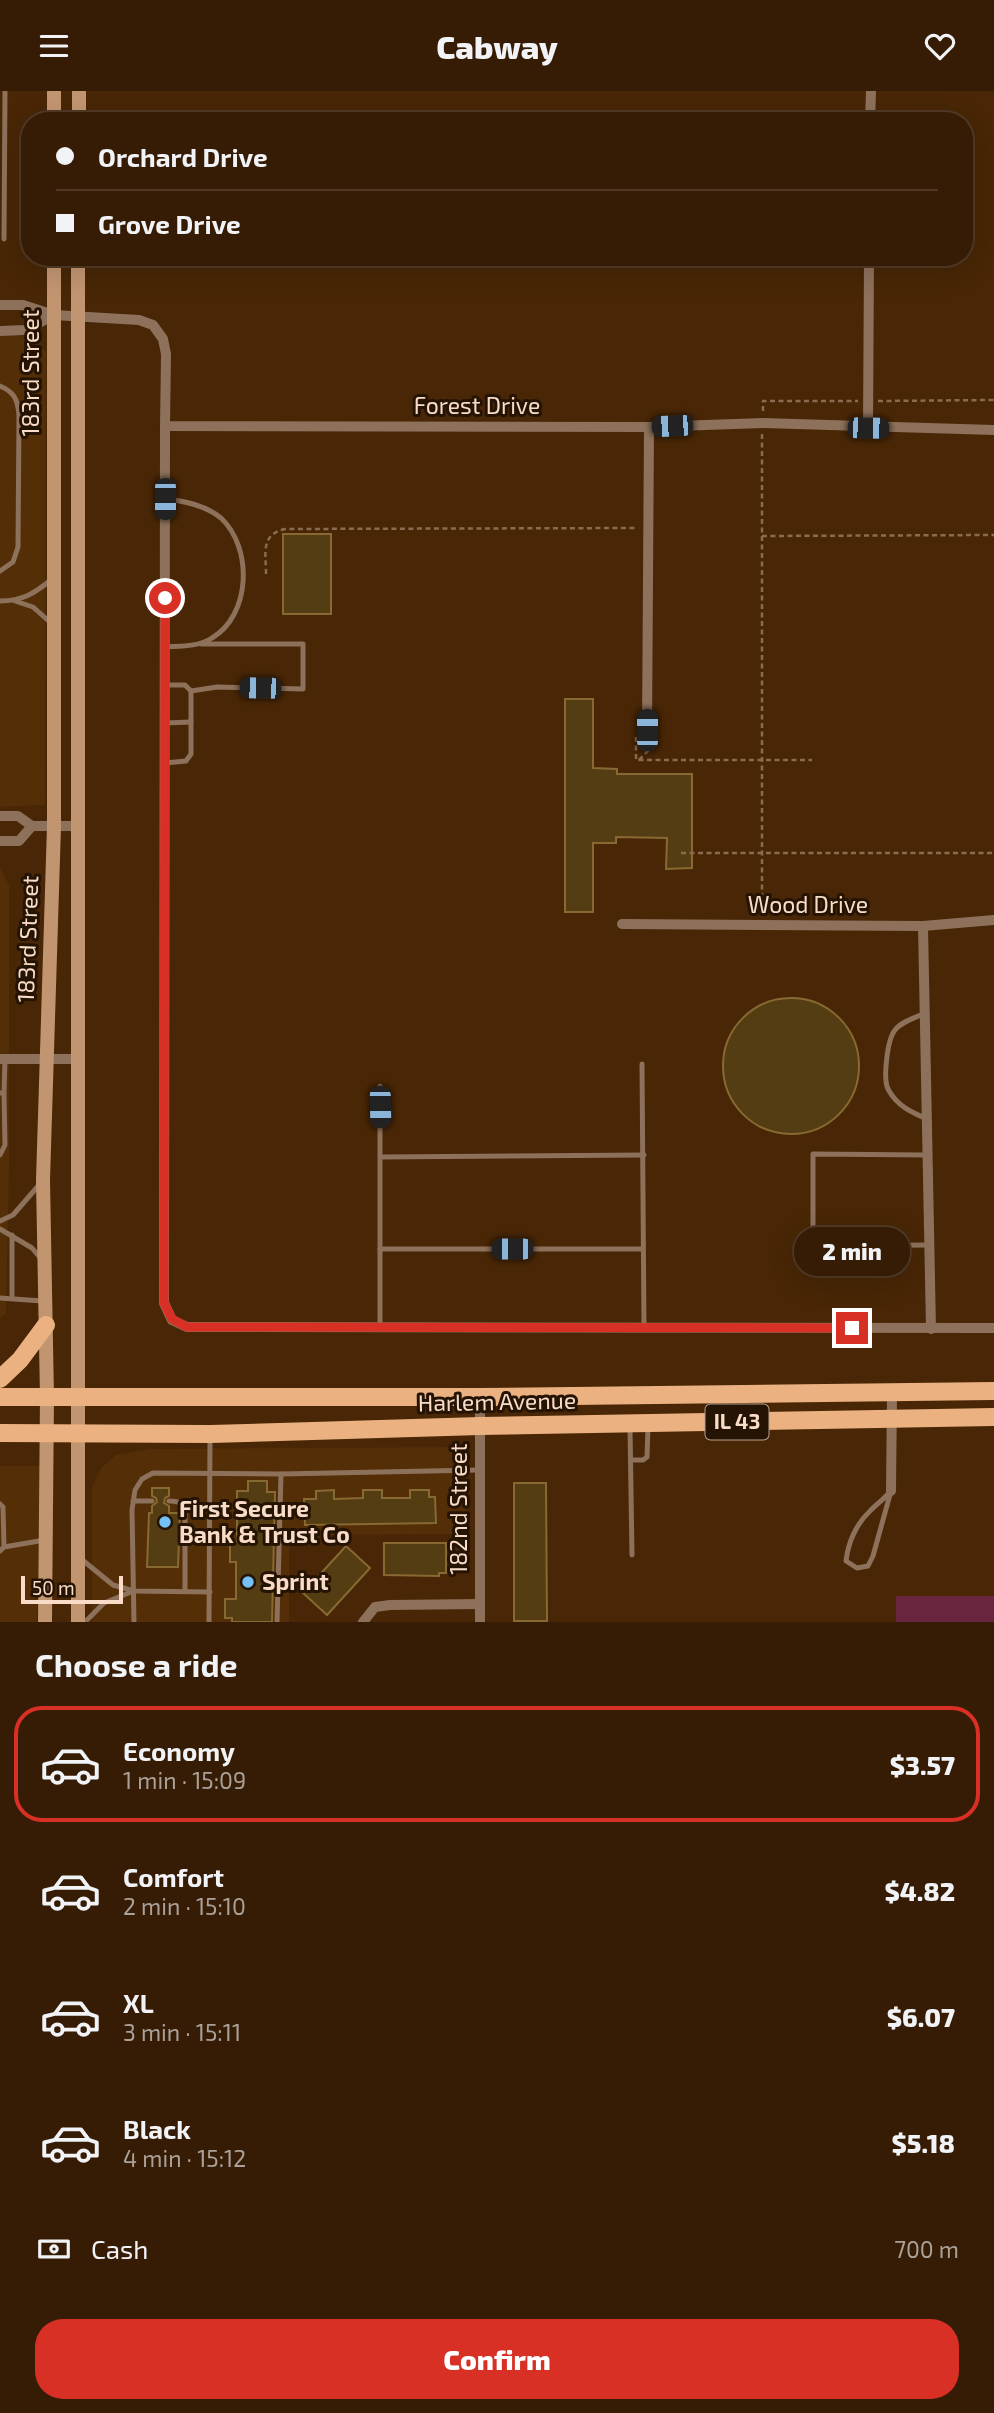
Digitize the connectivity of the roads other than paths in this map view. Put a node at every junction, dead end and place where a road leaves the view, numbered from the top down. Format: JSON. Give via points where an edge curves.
{"nodes":[{"id":1,"x":5,"y":91,"type":"edge"},
{"id":2,"x":54,"y":91,"type":"edge"},
{"id":3,"x":79,"y":91,"type":"edge"},
{"id":4,"x":871,"y":91,"type":"edge"},
{"id":5,"x":54,"y":112,"type":"edge"},
{"id":6,"x":79,"y":112,"type":"edge"},
{"id":7,"x":870,"y":112,"type":"edge"},
{"id":8,"x":2,"y":131,"type":"edge"},
{"id":9,"x":4,"y":239,"type":"dead end"},
{"id":10,"x":54,"y":266,"type":"edge"},
{"id":11,"x":78,"y":266,"type":"edge"},
{"id":12,"x":869,"y":266,"type":"edge"},
{"id":13,"x":0,"y":305,"type":"edge"},
{"id":14,"x":54,"y":315,"type":"junction"},
{"id":15,"x":78,"y":317,"type":"junction"},
{"id":16,"x":0,"y":331,"type":"edge"},
{"id":17,"x":0,"y":386,"type":"edge"},
{"id":18,"x":165,"y":426,"type":"junction"},
{"id":19,"x":649,"y":427,"type":"junction"},
{"id":20,"x":868,"y":428,"type":"junction"},
{"id":21,"x":994,"y":430,"type":"edge"},
{"id":22,"x":165,"y":499,"type":"junction"},
{"id":23,"x":0,"y":571,"type":"edge"},
{"id":24,"x":54,"y":576,"type":"junction"},
{"id":25,"x":0,"y":601,"type":"edge"},
{"id":26,"x":15,"y":601,"type":"junction"},
{"id":27,"x":54,"y":626,"type":"junction"},
{"id":28,"x":201,"y":644,"type":"junction"},
{"id":29,"x":165,"y":647,"type":"junction"},
{"id":30,"x":165,"y":685,"type":"junction"},
{"id":31,"x":191,"y":691,"type":"junction"},
{"id":32,"x":191,"y":722,"type":"junction"},
{"id":33,"x":165,"y":723,"type":"junction"},
{"id":34,"x":642,"y":731,"type":"road end"},
{"id":35,"x":165,"y":763,"type":"junction"},
{"id":36,"x":0,"y":816,"type":"edge"},
{"id":37,"x":32,"y":826,"type":"junction"},
{"id":38,"x":54,"y":826,"type":"junction"},
{"id":39,"x":79,"y":826,"type":"junction"},
{"id":40,"x":0,"y":841,"type":"edge"},
{"id":41,"x":994,"y":920,"type":"edge"},
{"id":42,"x":622,"y":924,"type":"dead end"},
{"id":43,"x":923,"y":926,"type":"junction"},
{"id":44,"x":925,"y":1014,"type":"junction"},
{"id":45,"x":3,"y":1059,"type":"edge"},
{"id":46,"x":48,"y":1059,"type":"junction"},
{"id":47,"x":78,"y":1059,"type":"junction"},
{"id":48,"x":642,"y":1064,"type":"dead end"},
{"id":49,"x":380,"y":1086,"type":"dead end"},
{"id":50,"x":2,"y":1093,"type":"edge"},
{"id":51,"x":927,"y":1119,"type":"junction"},
{"id":52,"x":0,"y":1155,"type":"edge"},
{"id":53,"x":644,"y":1155,"type":"junction"},
{"id":54,"x":928,"y":1155,"type":"junction"},
{"id":55,"x":381,"y":1157,"type":"junction"},
{"id":56,"x":43,"y":1180,"type":"junction"},
{"id":57,"x":0,"y":1221,"type":"edge"},
{"id":58,"x":0,"y":1229,"type":"edge"},
{"id":59,"x":12,"y":1235,"type":"junction"},
{"id":60,"x":929,"y":1245,"type":"junction"},
{"id":61,"x":380,"y":1249,"type":"junction"},
{"id":62,"x":643,"y":1249,"type":"junction"},
{"id":63,"x":45,"y":1265,"type":"junction"},
{"id":64,"x":12,"y":1297,"type":"junction"},
{"id":65,"x":0,"y":1298,"type":"edge"},
{"id":66,"x":45,"y":1301,"type":"junction"},
{"id":67,"x":46,"y":1325,"type":"junction"},
{"id":68,"x":380,"y":1327,"type":"junction"},
{"id":69,"x":644,"y":1328,"type":"junction"},
{"id":70,"x":994,"y":1328,"type":"edge"},
{"id":71,"x":930,"y":1329,"type":"junction"},
{"id":72,"x":0,"y":1379,"type":"edge"},
{"id":73,"x":994,"y":1391,"type":"edge"},
{"id":74,"x":892,"y":1393,"type":"junction"},
{"id":75,"x":0,"y":1397,"type":"edge"},
{"id":76,"x":47,"y":1397,"type":"junction"},
{"id":77,"x":79,"y":1397,"type":"junction"},
{"id":78,"x":480,"y":1397,"type":"junction"},
{"id":79,"x":994,"y":1417,"type":"edge"},
{"id":80,"x":892,"y":1418,"type":"junction"},
{"id":81,"x":639,"y":1424,"type":"junction"},
{"id":82,"x":480,"y":1426,"type":"junction"},
{"id":83,"x":47,"y":1432,"type":"junction"},
{"id":84,"x":0,"y":1433,"type":"edge"},
{"id":85,"x":79,"y":1433,"type":"junction"},
{"id":86,"x":209,"y":1434,"type":"junction"},
{"id":87,"x":631,"y":1460,"type":"junction"},
{"id":88,"x":480,"y":1470,"type":"junction"},
{"id":89,"x":211,"y":1473,"type":"junction"},
{"id":90,"x":281,"y":1474,"type":"junction"},
{"id":91,"x":891,"y":1492,"type":"junction"},
{"id":92,"x":134,"y":1501,"type":"junction"},
{"id":93,"x":152,"y":1501,"type":"dead end"},
{"id":94,"x":169,"y":1501,"type":"dead end"},
{"id":95,"x":0,"y":1504,"type":"edge"},
{"id":96,"x":46,"y":1540,"type":"junction"},
{"id":97,"x":2,"y":1549,"type":"edge"},
{"id":98,"x":632,"y":1555,"type":"dead end"},
{"id":99,"x":77,"y":1556,"type":"junction"},
{"id":100,"x":134,"y":1591,"type":"junction"},
{"id":101,"x":185,"y":1591,"type":"junction"},
{"id":102,"x":209,"y":1592,"type":"junction"},
{"id":103,"x":480,"y":1604,"type":"junction"},
{"id":104,"x":45,"y":1622,"type":"edge"},
{"id":105,"x":78,"y":1622,"type":"edge"},
{"id":106,"x":85,"y":1622,"type":"edge"},
{"id":107,"x":134,"y":1622,"type":"edge"},
{"id":108,"x":209,"y":1622,"type":"edge"},
{"id":109,"x":277,"y":1622,"type":"edge"},
{"id":110,"x":363,"y":1622,"type":"edge"},
{"id":111,"x":480,"y":1622,"type":"edge"}],
"edges":[{"from":1,"to":8,"type":"lane"},
{"from":2,"to":5,"type":"street"},
{"from":3,"to":6,"type":"street"},
{"from":4,"to":7,"type":"street"},
{"from":8,"to":9,"type":"lane"},
{"from":10,"to":14,"type":"street","name":"183rd Street"},
{"from":11,"to":15,"type":"street","name":"183rd Street"},
{"from":12,"to":20,"type":"street"},
{"from":13,"to":14,"type":"street","via":[[23,305]]},
{"from":14,"to":15,"type":"street"},
{"from":14,"to":16,"type":"street","via":[[24,331]]},
{"from":14,"to":24,"type":"street","name":"183rd Street"},
{"from":15,"to":18,"type":"street","via":[[153,325],[166,353]]},
{"from":15,"to":39,"type":"street","name":"183rd Street"},
{"from":17,"to":23,"type":"lane","via":[[18,402],[19,416],[18,547],[13,562]]},
{"from":18,"to":19,"type":"street","name":"Forest Drive"},
{"from":18,"to":22,"type":"street"},
{"from":19,"to":20,"type":"street","name":"Forest Drive","via":[[763,423]]},
{"from":19,"to":34,"type":"street"},
{"from":20,"to":21,"type":"street","name":"Forest Drive"},
{"from":22,"to":28,"type":"lane","via":[[187,501],[220,518],[233,533],[240,552],[241,601],[232,619]]},
{"from":22,"to":29,"type":"street"},
{"from":24,"to":26,"type":"lane","via":[[32,596]]},
{"from":24,"to":27,"type":"street","name":"183rd Street"},
{"from":25,"to":26,"type":"lane"},
{"from":26,"to":27,"type":"lane","via":[[33,607]]},
{"from":27,"to":38,"type":"street","name":"183rd Street"},
{"from":28,"to":29,"type":"lane"},
{"from":28,"to":31,"type":"lane","via":[[303,644],[303,689],[217,687]]},
{"from":29,"to":30,"type":"street"},
{"from":30,"to":31,"type":"lane","via":[[185,685]]},
{"from":30,"to":33,"type":"street"},
{"from":31,"to":32,"type":"lane"},
{"from":32,"to":33,"type":"lane"},
{"from":32,"to":35,"type":"lane","via":[[189,758]]},
{"from":33,"to":35,"type":"street"},
{"from":35,"to":68,"type":"street","via":[[164,1303],[172,1319],[187,1327]]},
{"from":36,"to":37,"type":"street","via":[[18,816]]},
{"from":37,"to":38,"type":"street"},
{"from":37,"to":40,"type":"street","via":[[19,841]]},
{"from":38,"to":39,"type":"street"},
{"from":38,"to":46,"type":"street","name":"183rd Street"},
{"from":39,"to":47,"type":"street","name":"183rd Street"},
{"from":41,"to":43,"type":"street","name":"Wood Drive"},
{"from":42,"to":43,"type":"street","name":"Wood Drive"},
{"from":43,"to":44,"type":"street"},
{"from":44,"to":51,"type":"street"},
{"from":44,"to":51,"type":"lane","via":[[894,1031],[887,1055],[887,1088],[905,1109]]},
{"from":45,"to":46,"type":"street"},
{"from":45,"to":50,"type":"lane"},
{"from":46,"to":47,"type":"street"},
{"from":46,"to":56,"type":"street","name":"183rd Street"},
{"from":47,"to":77,"type":"street","name":"183rd Street"},
{"from":48,"to":53,"type":"lane"},
{"from":49,"to":55,"type":"lane"},
{"from":50,"to":52,"type":"lane","via":[[5,1145]]},
{"from":51,"to":54,"type":"street"},
{"from":53,"to":55,"type":"lane"},
{"from":53,"to":62,"type":"lane"},
{"from":54,"to":60,"type":"street"},
{"from":54,"to":60,"type":"lane","via":[[813,1154],[813,1246]]},
{"from":55,"to":61,"type":"lane"},
{"from":56,"to":57,"type":"lane","via":[[13,1215]]},
{"from":56,"to":63,"type":"street","name":"183rd Street"},
{"from":58,"to":59,"type":"lane"},
{"from":59,"to":63,"type":"lane","via":[[33,1248]]},
{"from":59,"to":64,"type":"lane"},
{"from":60,"to":71,"type":"street"},
{"from":61,"to":62,"type":"lane"},
{"from":61,"to":68,"type":"lane"},
{"from":62,"to":69,"type":"lane"},
{"from":63,"to":66,"type":"street","name":"183rd Street"},
{"from":64,"to":65,"type":"lane"},
{"from":64,"to":66,"type":"lane"},
{"from":66,"to":67,"type":"street","name":"183rd Street"},
{"from":67,"to":72,"type":"main road"},
{"from":67,"to":76,"type":"street","name":"183rd Street"},
{"from":68,"to":69,"type":"street"},
{"from":69,"to":71,"type":"street"},
{"from":70,"to":71,"type":"street"},
{"from":73,"to":74,"type":"main road","name":"Harlem Avenue","number":"IL 43"},
{"from":74,"to":78,"type":"main road","name":"Harlem Avenue","number":"IL 43"},
{"from":74,"to":80,"type":"street"},
{"from":75,"to":76,"type":"main road","name":"Harlem Avenue","number":"IL 43"},
{"from":76,"to":77,"type":"main road","name":"Harlem Avenue","number":"IL 43"},
{"from":76,"to":83,"type":"street","name":"183rd Street"},
{"from":77,"to":78,"type":"main road","name":"Harlem Avenue","number":"IL 43"},
{"from":77,"to":85,"type":"street","name":"183rd Street"},
{"from":78,"to":82,"type":"street","name":"182nd Street"},
{"from":79,"to":80,"type":"main road","name":"Harlem Avenue","number":"IL 43"},
{"from":80,"to":81,"type":"main road","name":"Harlem Avenue","number":"IL 43"},
{"from":80,"to":91,"type":"street"},
{"from":81,"to":82,"type":"main road","name":"Harlem Avenue","number":"IL 43"},
{"from":81,"to":87,"type":"lane"},
{"from":81,"to":87,"type":"lane","via":[[647,1457]]},
{"from":82,"to":86,"type":"main road","name":"Harlem Avenue","number":"IL 43"},
{"from":82,"to":88,"type":"street","name":"182nd Street"},
{"from":83,"to":84,"type":"main road","name":"Harlem Avenue","number":"IL 43"},
{"from":83,"to":85,"type":"main road","name":"Harlem Avenue","number":"IL 43"},
{"from":83,"to":96,"type":"street","name":"183rd Street"},
{"from":85,"to":86,"type":"main road","name":"Harlem Avenue","number":"IL 43"},
{"from":85,"to":99,"type":"street","name":"183rd Street"},
{"from":86,"to":89,"type":"lane"},
{"from":87,"to":98,"type":"lane"},
{"from":88,"to":90,"type":"lane"},
{"from":88,"to":103,"type":"street","name":"182nd Street"},
{"from":89,"to":90,"type":"lane"},
{"from":89,"to":92,"type":"lane","via":[[153,1473],[142,1479]]},
{"from":89,"to":102,"type":"lane"},
{"from":90,"to":109,"type":"lane"},
{"from":91,"to":91,"type":"lane","via":[[873,1556],[868,1566],[857,1568],[846,1561],[848,1545],[869,1511]]},
{"from":92,"to":93,"type":"lane"},
{"from":92,"to":100,"type":"lane"},
{"from":94,"to":101,"type":"lane","via":[[183,1505],[185,1511]]},
{"from":95,"to":97,"type":"lane"},
{"from":96,"to":97,"type":"lane"},
{"from":96,"to":104,"type":"street","name":"183rd Street"},
{"from":99,"to":100,"type":"lane","via":[[113,1585]]},
{"from":99,"to":105,"type":"street","name":"183rd Street"},
{"from":100,"to":101,"type":"lane"},
{"from":100,"to":106,"type":"lane","via":[[104,1603]]},
{"from":100,"to":107,"type":"lane"},
{"from":101,"to":102,"type":"lane"},
{"from":102,"to":108,"type":"lane"},
{"from":103,"to":110,"type":"street","via":[[375,1607]]},
{"from":103,"to":111,"type":"street","name":"182nd Street"}]}
